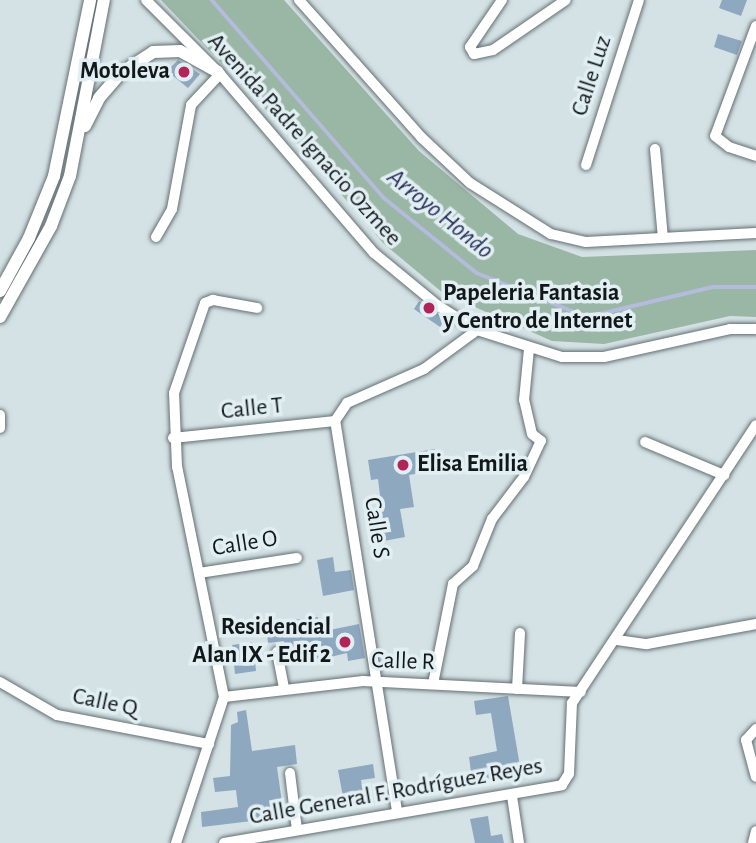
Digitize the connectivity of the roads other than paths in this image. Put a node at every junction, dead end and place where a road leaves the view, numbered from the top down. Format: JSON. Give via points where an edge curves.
{"nodes":[{"id":1,"x":146,"y":0,"type":"edge"},
{"id":2,"x":299,"y":0,"type":"edge"},
{"id":3,"x":502,"y":0,"type":"edge"},
{"id":4,"x":566,"y":0,"type":"edge"},
{"id":5,"x":639,"y":0,"type":"edge"},
{"id":6,"x":97,"y":2,"type":"edge"},
{"id":7,"x":756,"y":26,"type":"edge"},
{"id":8,"x":219,"y":73,"type":"junction"},
{"id":9,"x":78,"y":142,"type":"junction"},
{"id":10,"x":655,"y":149,"type":"dead end"},
{"id":11,"x":756,"y":156,"type":"edge"},
{"id":12,"x":586,"y":165,"type":"dead end"},
{"id":13,"x":756,"y":233,"type":"edge"},
{"id":14,"x":156,"y":237,"type":"dead end"},
{"id":15,"x":663,"y":239,"type":"junction"},
{"id":16,"x":0,"y":291,"type":"edge"},
{"id":17,"x":257,"y":308,"type":"dead end"},
{"id":18,"x":0,"y":317,"type":"edge"},
{"id":19,"x":756,"y":329,"type":"edge"},
{"id":20,"x":477,"y":330,"type":"junction"},
{"id":21,"x":529,"y":349,"type":"junction"},
{"id":22,"x":0,"y":415,"type":"edge"},
{"id":23,"x":335,"y":421,"type":"junction"},
{"id":24,"x":756,"y":425,"type":"edge"},
{"id":25,"x":0,"y":428,"type":"edge"},
{"id":26,"x":173,"y":438,"type":"junction"},
{"id":27,"x":645,"y":442,"type":"dead end"},
{"id":28,"x":724,"y":475,"type":"junction"},
{"id":29,"x":297,"y":558,"type":"dead end"},
{"id":30,"x":199,"y":573,"type":"junction"},
{"id":31,"x":756,"y":624,"type":"edge"},
{"id":32,"x":520,"y":633,"type":"dead end"},
{"id":33,"x":617,"y":640,"type":"junction"},
{"id":34,"x":277,"y":652,"type":"dead end"},
{"id":35,"x":377,"y":681,"type":"junction"},
{"id":36,"x":0,"y":682,"type":"edge"},
{"id":37,"x":433,"y":684,"type":"junction"},
{"id":38,"x":284,"y":689,"type":"junction"},
{"id":39,"x":517,"y":689,"type":"junction"},
{"id":40,"x":581,"y":692,"type":"junction"},
{"id":41,"x":224,"y":697,"type":"junction"},
{"id":42,"x":756,"y":729,"type":"edge"},
{"id":43,"x":209,"y":744,"type":"junction"},
{"id":44,"x":290,"y":773,"type":"dead end"},
{"id":45,"x":756,"y":778,"type":"edge"},
{"id":46,"x":512,"y":796,"type":"junction"},
{"id":47,"x":397,"y":811,"type":"junction"},
{"id":48,"x":297,"y":830,"type":"junction"},
{"id":49,"x":756,"y":831,"type":"edge"},
{"id":50,"x":176,"y":843,"type":"edge"},
{"id":51,"x":224,"y":843,"type":"edge"},
{"id":52,"x":519,"y":843,"type":"edge"},
{"id":53,"x":753,"y":843,"type":"edge"}],
"edges":[{"from":1,"to":8,"type":"street","name":"Avenida Padre Ignacio Ozmee"},
{"from":2,"to":15,"type":"street","via":[[422,138],[470,183],[519,217],[551,234],[586,242]]},
{"from":3,"to":4,"type":"street","via":[[470,47],[474,54],[493,50]]},
{"from":5,"to":12,"type":"street","name":"Calle Luz"},
{"from":6,"to":9,"type":"main road"},
{"from":6,"to":16,"type":"main road","via":[[54,176],[29,239]]},
{"from":7,"to":11,"type":"street","via":[[715,136],[729,147]]},
{"from":8,"to":9,"type":"main road","via":[[180,51],[153,52],[110,84]]},
{"from":8,"to":14,"type":"street","via":[[191,105],[172,209]]},
{"from":8,"to":20,"type":"street","name":"Avenida Padre Ignacio Ozmee","via":[[374,253],[437,305]]},
{"from":9,"to":18,"type":"main road","via":[[51,226]]},
{"from":10,"to":15,"type":"street"},
{"from":13,"to":15,"type":"street"},
{"from":17,"to":26,"type":"street","via":[[213,300],[205,303],[174,393]]},
{"from":19,"to":21,"type":"street","name":"Avenida Padre Ignacio Ozmee","via":[[730,329],[604,357],[562,357]]},
{"from":20,"to":21,"type":"street","name":"Avenida Padre Ignacio Ozmee"},
{"from":20,"to":23,"type":"street","via":[[424,369],[347,403]]},
{"from":21,"to":37,"type":"street","via":[[524,400],[532,434],[541,441],[524,477],[492,519],[473,566],[453,584]]},
{"from":22,"to":25,"type":"street"},
{"from":23,"to":26,"type":"street","name":"Calle T"},
{"from":23,"to":35,"type":"street","name":"Calle S"},
{"from":24,"to":28,"type":"street"},
{"from":26,"to":30,"type":"street"},
{"from":27,"to":28,"type":"street"},
{"from":28,"to":33,"type":"street"},
{"from":29,"to":30,"type":"street","name":"Calle O"},
{"from":30,"to":41,"type":"street"},
{"from":31,"to":33,"type":"street","via":[[647,644]]},
{"from":32,"to":39,"type":"street"},
{"from":33,"to":40,"type":"street"},
{"from":34,"to":38,"type":"street"},
{"from":35,"to":37,"type":"street","name":"Calle R"},
{"from":35,"to":38,"type":"street","name":"Calle R"},
{"from":35,"to":47,"type":"street","name":"Calle S"},
{"from":36,"to":43,"type":"street","name":"Calle Q","via":[[57,715]]},
{"from":37,"to":39,"type":"street","name":"Calle R"},
{"from":38,"to":41,"type":"street","name":"Calle R"},
{"from":39,"to":40,"type":"street","name":"Calle R"},
{"from":40,"to":46,"type":"street","name":"Calle General F. Rodríguez Reyes","via":[[569,713],[569,774],[562,785]]},
{"from":41,"to":43,"type":"street"},
{"from":42,"to":45,"type":"street","via":[[746,740]]},
{"from":43,"to":50,"type":"street"},
{"from":44,"to":48,"type":"street"},
{"from":46,"to":47,"type":"street","name":"Calle General F. Rodríguez Reyes"},
{"from":46,"to":52,"type":"street"},
{"from":47,"to":48,"type":"street","name":"Calle General F. Rodríguez Reyes"},
{"from":48,"to":51,"type":"street","name":"Calle General F. Rodríguez Reyes"},
{"from":49,"to":53,"type":"street"}]}
